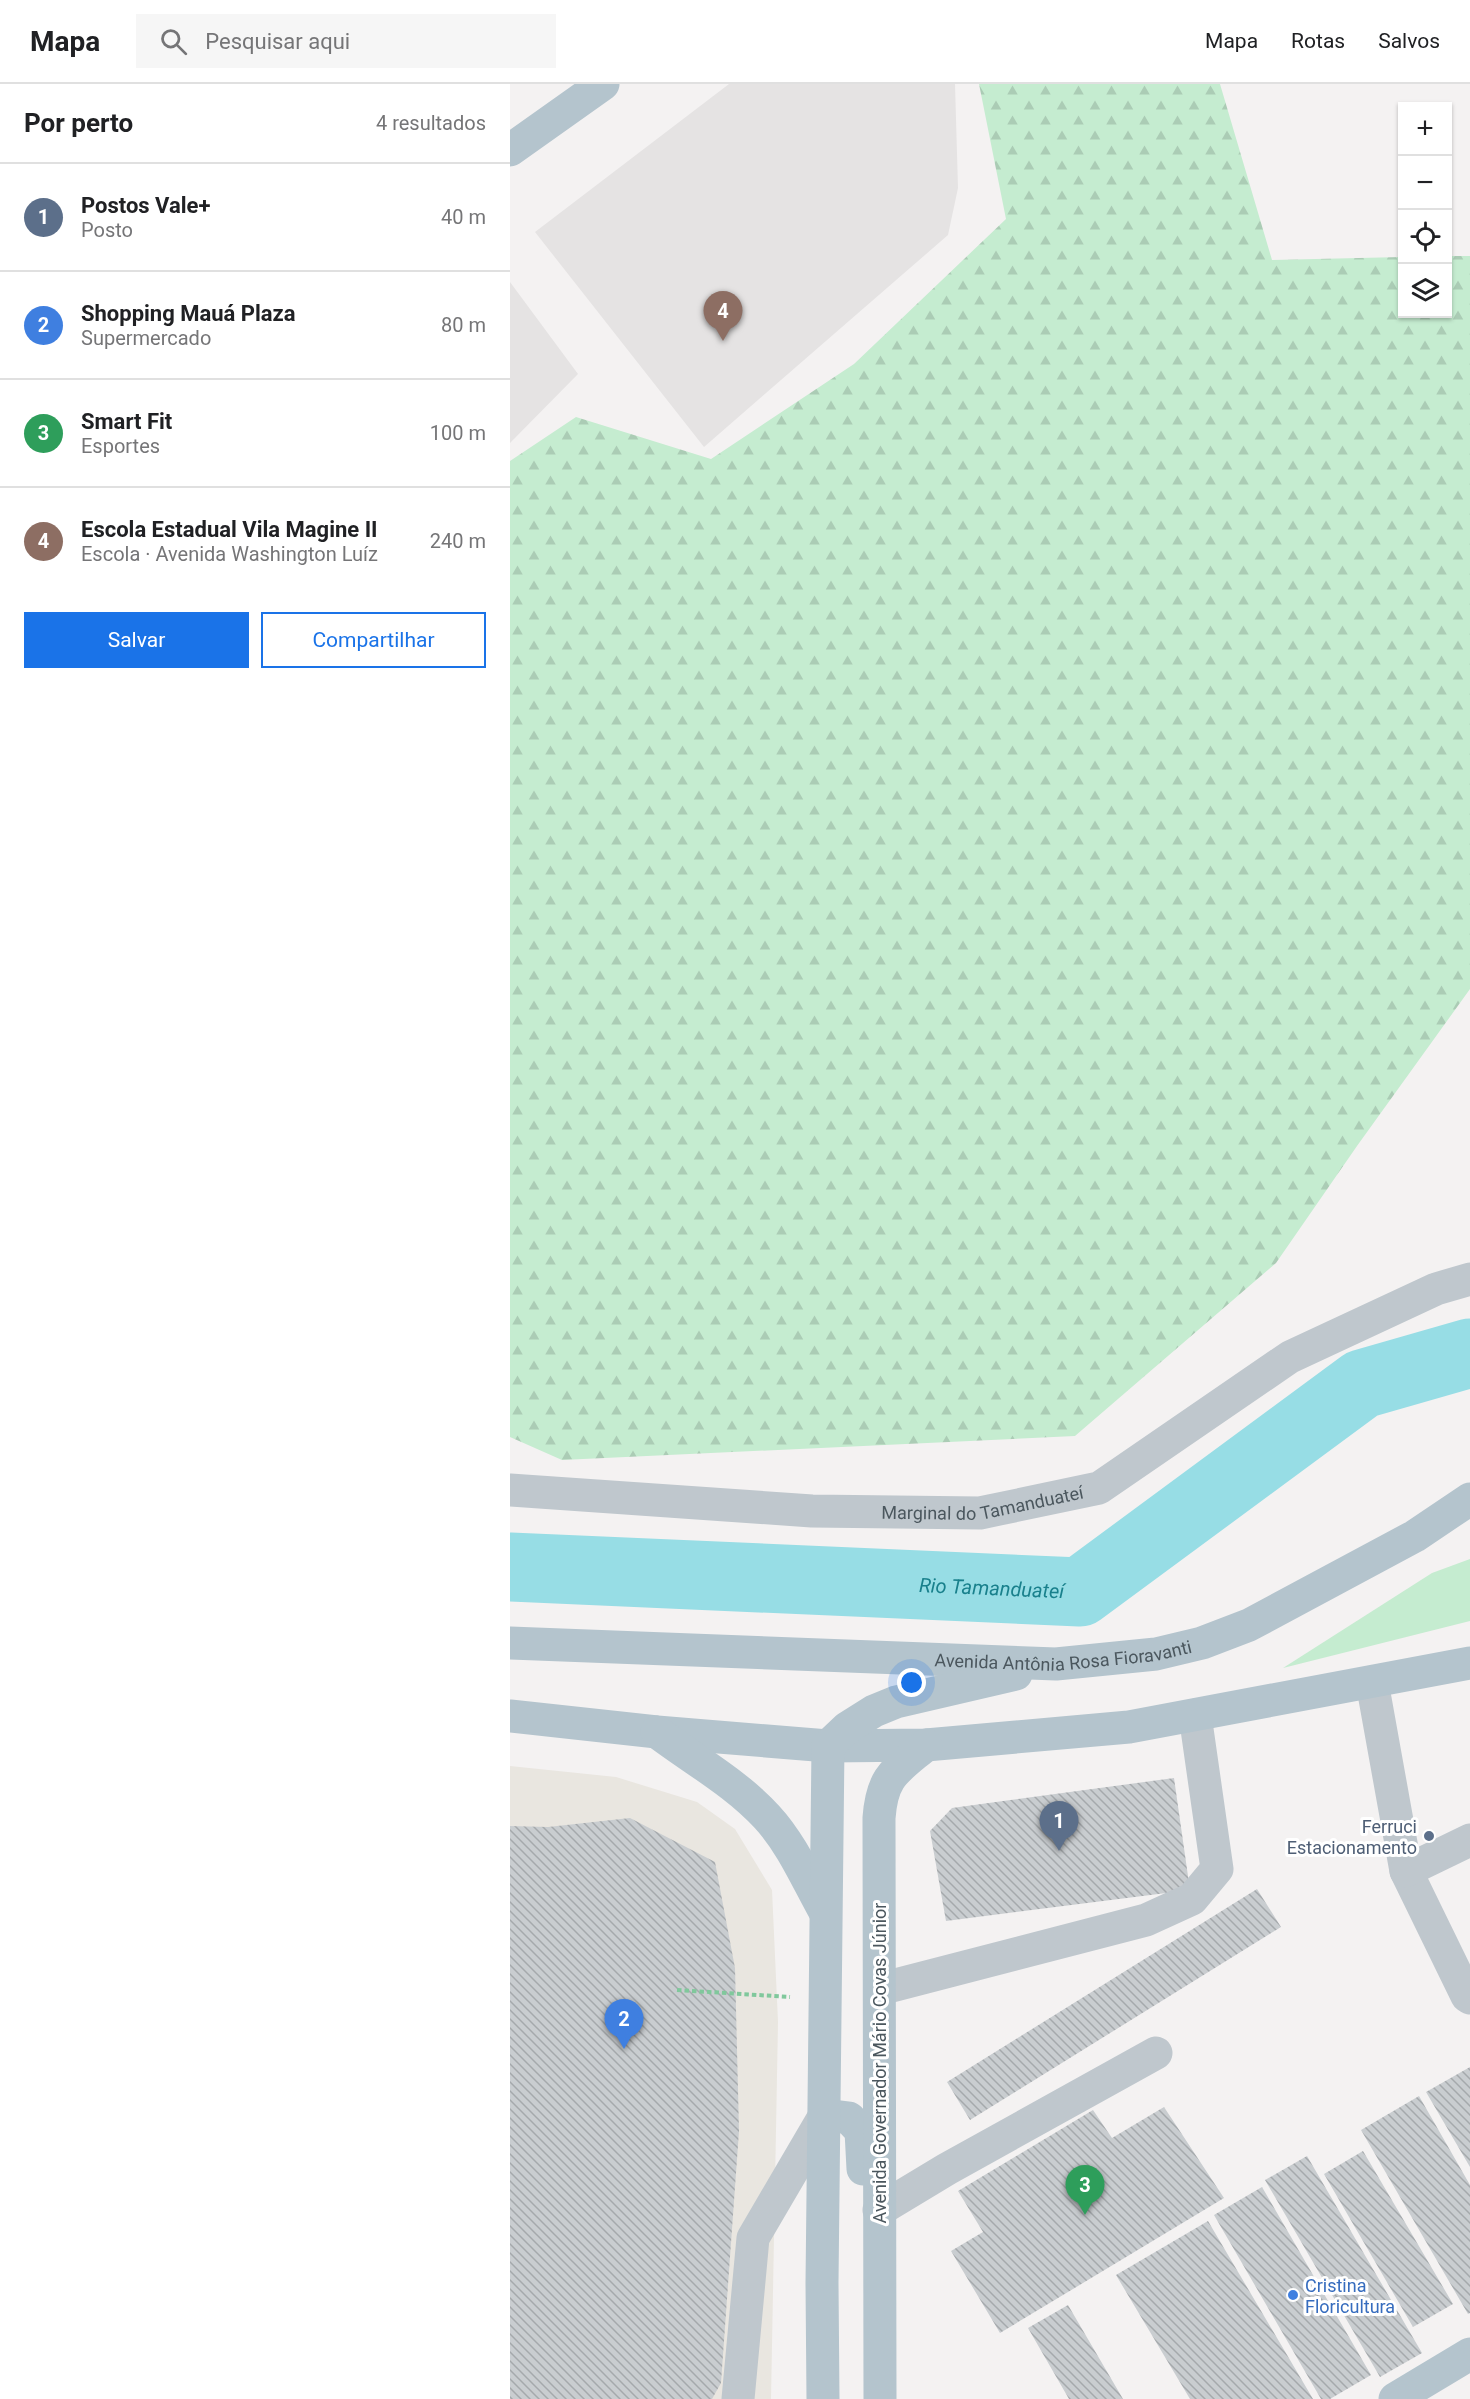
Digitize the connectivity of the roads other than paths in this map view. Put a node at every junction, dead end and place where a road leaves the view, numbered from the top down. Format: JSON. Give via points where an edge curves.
{"nodes":[{"id":1,"x":603,"y":84,"type":"edge"},
{"id":2,"x":510,"y":150,"type":"edge"},
{"id":3,"x":1470,"y":1280,"type":"edge"},
{"id":4,"x":510,"y":1490,"type":"edge"},
{"id":5,"x":1470,"y":1499,"type":"edge"},
{"id":6,"x":1470,"y":1520,"type":"edge"},
{"id":7,"x":1415,"y":1536,"type":"junction"},
{"id":8,"x":510,"y":1643,"type":"edge"},
{"id":9,"x":1461,"y":1663,"type":"edge"},
{"id":10,"x":1056,"y":1664,"type":"junction"},
{"id":11,"x":1372,"y":1682,"type":"junction"},
{"id":12,"x":1195,"y":1715,"type":"junction"},
{"id":13,"x":510,"y":1716,"type":"edge"},
{"id":14,"x":657,"y":1732,"type":"junction"},
{"id":15,"x":926,"y":1744,"type":"junction"},
{"id":16,"x":828,"y":1746,"type":"junction"},
{"id":17,"x":1470,"y":1840,"type":"edge"},
{"id":18,"x":1406,"y":1871,"type":"junction"},
{"id":19,"x":825,"y":1913,"type":"junction"},
{"id":20,"x":880,"y":1989,"type":"junction"},
{"id":21,"x":1470,"y":1998,"type":"edge"},
{"id":22,"x":1156,"y":2053,"type":"dead end"},
{"id":23,"x":825,"y":2115,"type":"junction"},
{"id":24,"x":879,"y":2210,"type":"junction"},
{"id":25,"x":1470,"y":2354,"type":"edge"},
{"id":26,"x":880,"y":2364,"type":"junction"},
{"id":27,"x":738,"y":2399,"type":"edge"},
{"id":28,"x":823,"y":2399,"type":"edge"},
{"id":29,"x":880,"y":2399,"type":"edge"},
{"id":30,"x":1395,"y":2399,"type":"edge"}],
"edges":[{"from":1,"to":2,"type":"main road"},
{"from":3,"to":4,"type":"street","name":"Marginal do Tamanduateí","via":[[1436,1289],[1290,1357],[1099,1488],[980,1513],[812,1511]]},
{"from":5,"to":7,"type":"main road","name":"Avenida Antônia Rosa Fioravanti"},
{"from":6,"to":7,"type":"main road"},
{"from":7,"to":10,"type":"main road","name":"Avenida Antônia Rosa Fioravanti","via":[[1248,1625],[1202,1643],[1156,1654]]},
{"from":8,"to":10,"type":"main road","name":"Avenida Antônia Rosa Fioravanti"},
{"from":9,"to":11,"type":"main road"},
{"from":10,"to":16,"type":"main road","via":[[896,1702],[873,1711]]},
{"from":11,"to":12,"type":"main road"},
{"from":11,"to":18,"type":"street"},
{"from":12,"to":15,"type":"main road","via":[[1129,1727]]},
{"from":12,"to":20,"type":"street","via":[[1217,1869],[1192,1899],[1146,1920]]},
{"from":13,"to":14,"type":"main road"},
{"from":14,"to":16,"type":"main road"},
{"from":14,"to":19,"type":"main road","via":[[742,1793],[768,1818]]},
{"from":15,"to":16,"type":"main road"},
{"from":15,"to":20,"type":"main road","name":"Avenida Governador Mário Covas Júnior","via":[[885,1782],[881,1798]]},
{"from":16,"to":19,"type":"main road"},
{"from":17,"to":18,"type":"street"},
{"from":18,"to":21,"type":"street"},
{"from":19,"to":23,"type":"main road"},
{"from":20,"to":24,"type":"main road","name":"Avenida Governador Mário Covas Júnior"},
{"from":22,"to":24,"type":"street"},
{"from":23,"to":26,"type":"main road","via":[[849,2118],[861,2132],[863,2323]]},
{"from":23,"to":27,"type":"street","via":[[753,2238]]},
{"from":23,"to":28,"type":"main road"},
{"from":24,"to":26,"type":"main road","name":"Avenida Governador Mário Covas Júnior"},
{"from":25,"to":30,"type":"main road"},
{"from":26,"to":29,"type":"main road","name":"Avenida Governador Mário Covas Júnior"}]}
